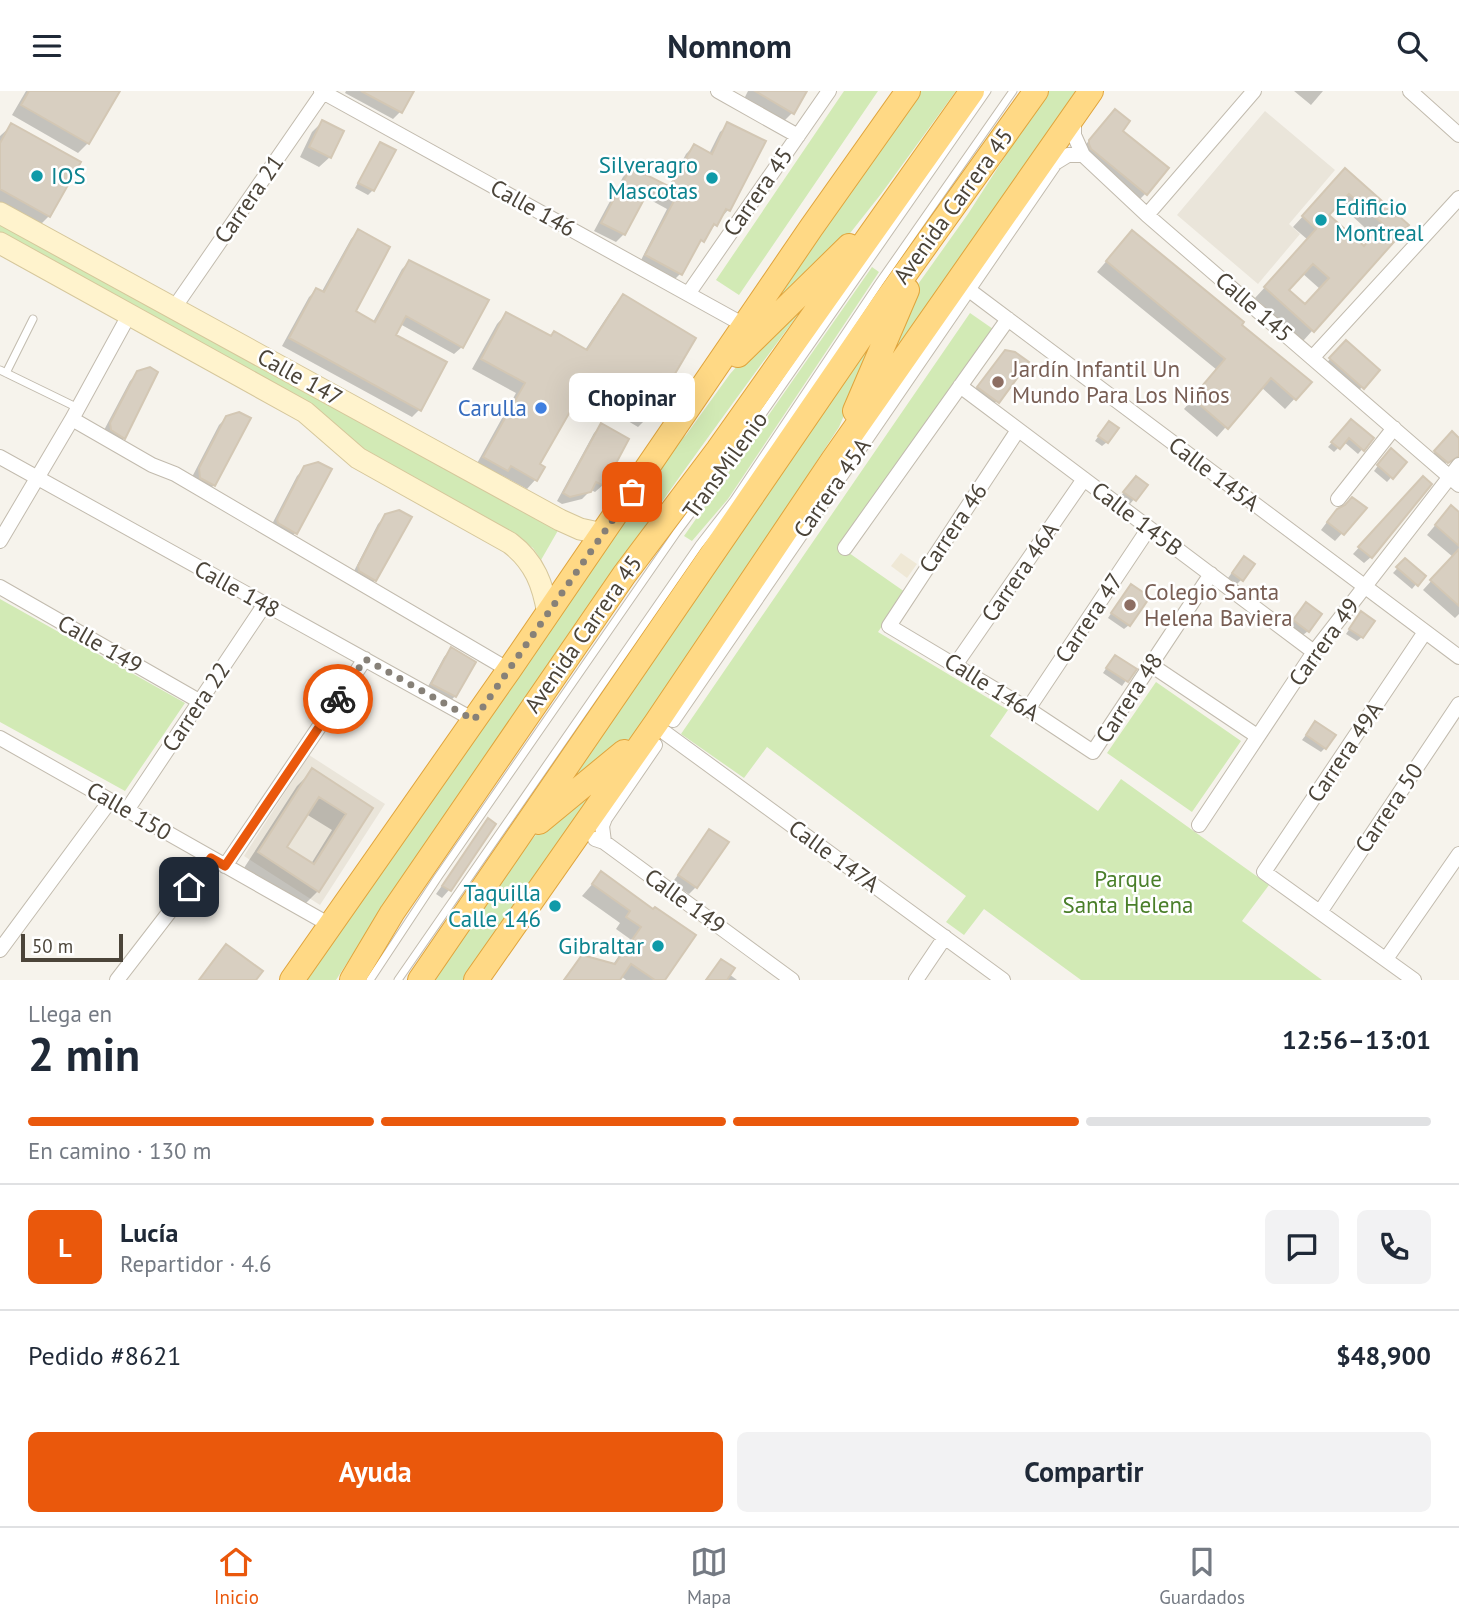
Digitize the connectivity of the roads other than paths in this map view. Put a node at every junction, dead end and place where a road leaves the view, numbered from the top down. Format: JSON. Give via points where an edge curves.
{"nodes":[{"id":1,"x":323,"y":91,"type":"edge"},
{"id":2,"x":718,"y":91,"type":"edge"},
{"id":3,"x":829,"y":91,"type":"edge"},
{"id":4,"x":908,"y":91,"type":"edge"},
{"id":5,"x":972,"y":91,"type":"edge"},
{"id":6,"x":987,"y":91,"type":"edge"},
{"id":7,"x":1013,"y":91,"type":"edge"},
{"id":8,"x":1036,"y":91,"type":"edge"},
{"id":9,"x":1091,"y":91,"type":"edge"},
{"id":10,"x":1254,"y":91,"type":"edge"},
{"id":11,"x":1410,"y":91,"type":"edge"},
{"id":12,"x":1075,"y":114,"type":"junction"},
{"id":13,"x":1459,"y":135,"type":"edge"},
{"id":14,"x":798,"y":136,"type":"junction"},
{"id":15,"x":1083,"y":155,"type":"junction"},
{"id":16,"x":1459,"y":198,"type":"edge"},
{"id":17,"x":886,"y":212,"type":"junction"},
{"id":18,"x":0,"y":213,"type":"edge"},
{"id":19,"x":1147,"y":215,"type":"junction"},
{"id":20,"x":0,"y":243,"type":"edge"},
{"id":21,"x":927,"y":244,"type":"junction"},
{"id":22,"x":969,"y":290,"type":"junction"},
{"id":23,"x":688,"y":293,"type":"junction"},
{"id":24,"x":174,"y":308,"type":"junction"},
{"id":25,"x":130,"y":315,"type":"junction"},
{"id":26,"x":33,"y":319,"type":"dead end"},
{"id":27,"x":1008,"y":319,"type":"junction"},
{"id":28,"x":744,"y":325,"type":"junction"},
{"id":29,"x":1313,"y":357,"type":"junction"},
{"id":30,"x":3,"y":371,"type":"edge"},
{"id":31,"x":960,"y":386,"type":"junction"},
{"id":32,"x":690,"y":407,"type":"junction"},
{"id":33,"x":75,"y":414,"type":"junction"},
{"id":34,"x":1394,"y":428,"type":"junction"},
{"id":35,"x":1018,"y":430,"type":"junction"},
{"id":36,"x":0,"y":457,"type":"edge"},
{"id":37,"x":834,"y":460,"type":"junction"},
{"id":38,"x":1456,"y":475,"type":"edge"},
{"id":39,"x":38,"y":478,"type":"junction"},
{"id":40,"x":1084,"y":479,"type":"junction"},
{"id":41,"x":1338,"y":499,"type":"dead end"},
{"id":42,"x":1149,"y":528,"type":"junction"},
{"id":43,"x":603,"y":534,"type":"junction"},
{"id":44,"x":0,"y":541,"type":"edge"},
{"id":45,"x":845,"y":548,"type":"dead end"},
{"id":46,"x":1211,"y":574,"type":"junction"},
{"id":47,"x":0,"y":587,"type":"edge"},
{"id":48,"x":1365,"y":587,"type":"junction"},
{"id":49,"x":265,"y":604,"type":"junction"},
{"id":50,"x":548,"y":614,"type":"junction"},
{"id":51,"x":889,"y":626,"type":"joint"},
{"id":52,"x":1425,"y":632,"type":"junction"},
{"id":53,"x":1314,"y":652,"type":"junction"},
{"id":54,"x":1459,"y":657,"type":"edge"},
{"id":55,"x":365,"y":659,"type":"junction"},
{"id":56,"x":956,"y":664,"type":"junction"},
{"id":57,"x":1151,"y":665,"type":"junction"},
{"id":58,"x":509,"y":670,"type":"junction"},
{"id":59,"x":199,"y":701,"type":"junction"},
{"id":60,"x":1459,"y":704,"type":"edge"},
{"id":61,"x":1028,"y":709,"type":"junction"},
{"id":62,"x":474,"y":720,"type":"junction"},
{"id":63,"x":660,"y":728,"type":"junction"},
{"id":64,"x":1257,"y":736,"type":"junction"},
{"id":65,"x":3,"y":745,"type":"edge"},
{"id":66,"x":1093,"y":752,"type":"joint"},
{"id":67,"x":110,"y":801,"type":"junction"},
{"id":68,"x":127,"y":810,"type":"junction"},
{"id":69,"x":1199,"y":825,"type":"dead end"},
{"id":70,"x":573,"y":841,"type":"junction"},
{"id":71,"x":604,"y":842,"type":"junction"},
{"id":72,"x":512,"y":847,"type":"junction"},
{"id":73,"x":1459,"y":854,"type":"edge"},
{"id":74,"x":211,"y":858,"type":"junction"},
{"id":75,"x":225,"y":866,"type":"junction"},
{"id":76,"x":1320,"y":912,"type":"junction"},
{"id":77,"x":330,"y":925,"type":"junction"},
{"id":78,"x":945,"y":937,"type":"junction"},
{"id":79,"x":0,"y":950,"type":"edge"},
{"id":80,"x":1386,"y":959,"type":"junction"},
{"id":81,"x":117,"y":980,"type":"edge"},
{"id":82,"x":292,"y":980,"type":"edge"},
{"id":83,"x":352,"y":980,"type":"edge"},
{"id":84,"x":370,"y":980,"type":"edge"},
{"id":85,"x":398,"y":980,"type":"edge"},
{"id":86,"x":420,"y":980,"type":"edge"},
{"id":87,"x":476,"y":980,"type":"edge"},
{"id":88,"x":792,"y":980,"type":"edge"},
{"id":89,"x":916,"y":980,"type":"edge"},
{"id":90,"x":1003,"y":980,"type":"edge"},
{"id":91,"x":1414,"y":980,"type":"edge"}],
"edges":[{"from":1,"to":23,"type":"street","name":"Calle 146"},
{"from":1,"to":24,"type":"street","name":"Carrera 21"},
{"from":2,"to":14,"type":"street"},
{"from":3,"to":14,"type":"street","name":"Carrera 45"},
{"from":4,"to":28,"type":"highway","name":"Avenida Carrera 45"},
{"from":5,"to":17,"type":"highway","name":"Avenida Carrera 45"},
{"from":6,"to":84,"type":"lane","name":"TransMilenio"},
{"from":7,"to":85,"type":"lane","name":"TransMilenio"},
{"from":8,"to":21,"type":"highway","name":"Avenida Carrera 45"},
{"from":9,"to":12,"type":"highway","name":"Avenida Carrera 45"},
{"from":10,"to":19,"type":"street"},
{"from":11,"to":13,"type":"street"},
{"from":12,"to":15,"type":"street","via":[[1074,135]]},
{"from":12,"to":37,"type":"highway","name":"Avenida Carrera 45"},
{"from":14,"to":23,"type":"street","name":"Carrera 45"},
{"from":15,"to":19,"type":"street","name":"Calle 145"},
{"from":15,"to":22,"type":"street","name":"Carrera 45A","via":[[1068,155],[1055,163]]},
{"from":16,"to":29,"type":"street"},
{"from":17,"to":32,"type":"highway","via":[[779,313]]},
{"from":17,"to":83,"type":"highway","name":"Avenida Carrera 45","via":[[624,575],[392,913]]},
{"from":18,"to":24,"type":"main road","name":"Calle 147"},
{"from":19,"to":29,"type":"street","name":"Calle 145"},
{"from":20,"to":25,"type":"main road","name":"Calle 147"},
{"from":21,"to":37,"type":"highway"},
{"from":21,"to":72,"type":"highway","name":"Avenida Carrera 45"},
{"from":22,"to":27,"type":"street","name":"Calle 145A"},
{"from":22,"to":63,"type":"street","name":"Carrera 45A"},
{"from":23,"to":28,"type":"street","name":"Calle 146"},
{"from":24,"to":43,"type":"main road","name":"Calle 147","via":[[560,520]]},
{"from":25,"to":33,"type":"street"},
{"from":25,"to":50,"type":"main road","name":"Calle 147","via":[[305,412],[358,458],[510,543],[536,571]]},
{"from":26,"to":30,"type":"lane"},
{"from":27,"to":31,"type":"street","name":"Carrera 45A"},
{"from":27,"to":48,"type":"street","name":"Calle 145A"},
{"from":28,"to":32,"type":"highway","name":"Avenida Carrera 45"},
{"from":29,"to":34,"type":"street","name":"Calle 145"},
{"from":30,"to":33,"type":"lane"},
{"from":31,"to":35,"type":"street","name":"Calle 145B"},
{"from":31,"to":45,"type":"street","name":"Carrera 45A"},
{"from":32,"to":43,"type":"highway","name":"Avenida Carrera 45"},
{"from":33,"to":39,"type":"street"},
{"from":33,"to":58,"type":"street","via":[[152,465],[176,474]]},
{"from":34,"to":38,"type":"street","name":"Calle 145"},
{"from":34,"to":41,"type":"street"},
{"from":35,"to":40,"type":"street","name":"Calle 145B"},
{"from":35,"to":51,"type":"street","name":"Carrera 46"},
{"from":36,"to":39,"type":"street","name":"Calle 148"},
{"from":37,"to":63,"type":"highway","name":"Avenida Carrera 45"},
{"from":38,"to":48,"type":"street","name":"Carrera 49"},
{"from":39,"to":44,"type":"street"},
{"from":39,"to":49,"type":"street","name":"Calle 148"},
{"from":40,"to":42,"type":"street","name":"Calle 145B"},
{"from":40,"to":56,"type":"street","name":"Carrera 46A"},
{"from":42,"to":46,"type":"street","name":"Calle 145B"},
{"from":42,"to":61,"type":"street","name":"Carrera 47"},
{"from":43,"to":50,"type":"highway","name":"Avenida Carrera 45"},
{"from":46,"to":53,"type":"street","name":"Calle 145B"},
{"from":46,"to":57,"type":"street","name":"Carrera 48"},
{"from":47,"to":59,"type":"street","name":"Calle 149"},
{"from":48,"to":52,"type":"street","name":"Calle 145A"},
{"from":48,"to":53,"type":"street","name":"Carrera 49"},
{"from":49,"to":55,"type":"street","name":"Calle 148"},
{"from":49,"to":59,"type":"street","name":"Carrera 22"},
{"from":50,"to":58,"type":"highway","name":"Avenida Carrera 45"},
{"from":51,"to":56,"type":"street","name":"Calle 146A"},
{"from":52,"to":54,"type":"street","name":"Calle 145A"},
{"from":52,"to":76,"type":"street","name":"Carrera 49A","via":[[1264,871]]},
{"from":53,"to":64,"type":"street","name":"Carrera 49"},
{"from":55,"to":62,"type":"street","name":"Calle 148"},
{"from":55,"to":75,"type":"street"},
{"from":56,"to":61,"type":"street","name":"Calle 146A"},
{"from":57,"to":64,"type":"street"},
{"from":57,"to":66,"type":"street","name":"Carrera 48"},
{"from":58,"to":62,"type":"highway","name":"Avenida Carrera 45"},
{"from":59,"to":68,"type":"street","name":"Carrera 22"},
{"from":60,"to":76,"type":"street","name":"Carrera 50"},
{"from":61,"to":66,"type":"street","name":"Calle 146A"},
{"from":62,"to":77,"type":"highway","name":"Avenida Carrera 45"},
{"from":63,"to":70,"type":"highway","name":"Avenida Carrera 45"},
{"from":63,"to":71,"type":"street","name":"Carrera 45A","via":[[605,818]]},
{"from":63,"to":72,"type":"highway"},
{"from":63,"to":78,"type":"street","name":"Calle 147A"},
{"from":64,"to":69,"type":"street","name":"Carrera 49"},
{"from":65,"to":67,"type":"street","name":"Calle 150"},
{"from":67,"to":68,"type":"street","name":"Calle 150"},
{"from":67,"to":79,"type":"street"},
{"from":68,"to":74,"type":"street","name":"Calle 150"},
{"from":70,"to":71,"type":"street","via":[[589,838]]},
{"from":70,"to":87,"type":"highway","name":"Avenida Carrera 45"},
{"from":71,"to":88,"type":"street","name":"Calle 149"},
{"from":72,"to":86,"type":"highway","name":"Avenida Carrera 45"},
{"from":73,"to":80,"type":"street"},
{"from":74,"to":75,"type":"street","name":"Calle 150"},
{"from":74,"to":81,"type":"street"},
{"from":75,"to":77,"type":"street","name":"Calle 150"},
{"from":76,"to":80,"type":"street"},
{"from":77,"to":82,"type":"highway","name":"Avenida Carrera 45"},
{"from":78,"to":89,"type":"street"},
{"from":78,"to":90,"type":"street","name":"Calle 147A"},
{"from":80,"to":91,"type":"street"}]}
